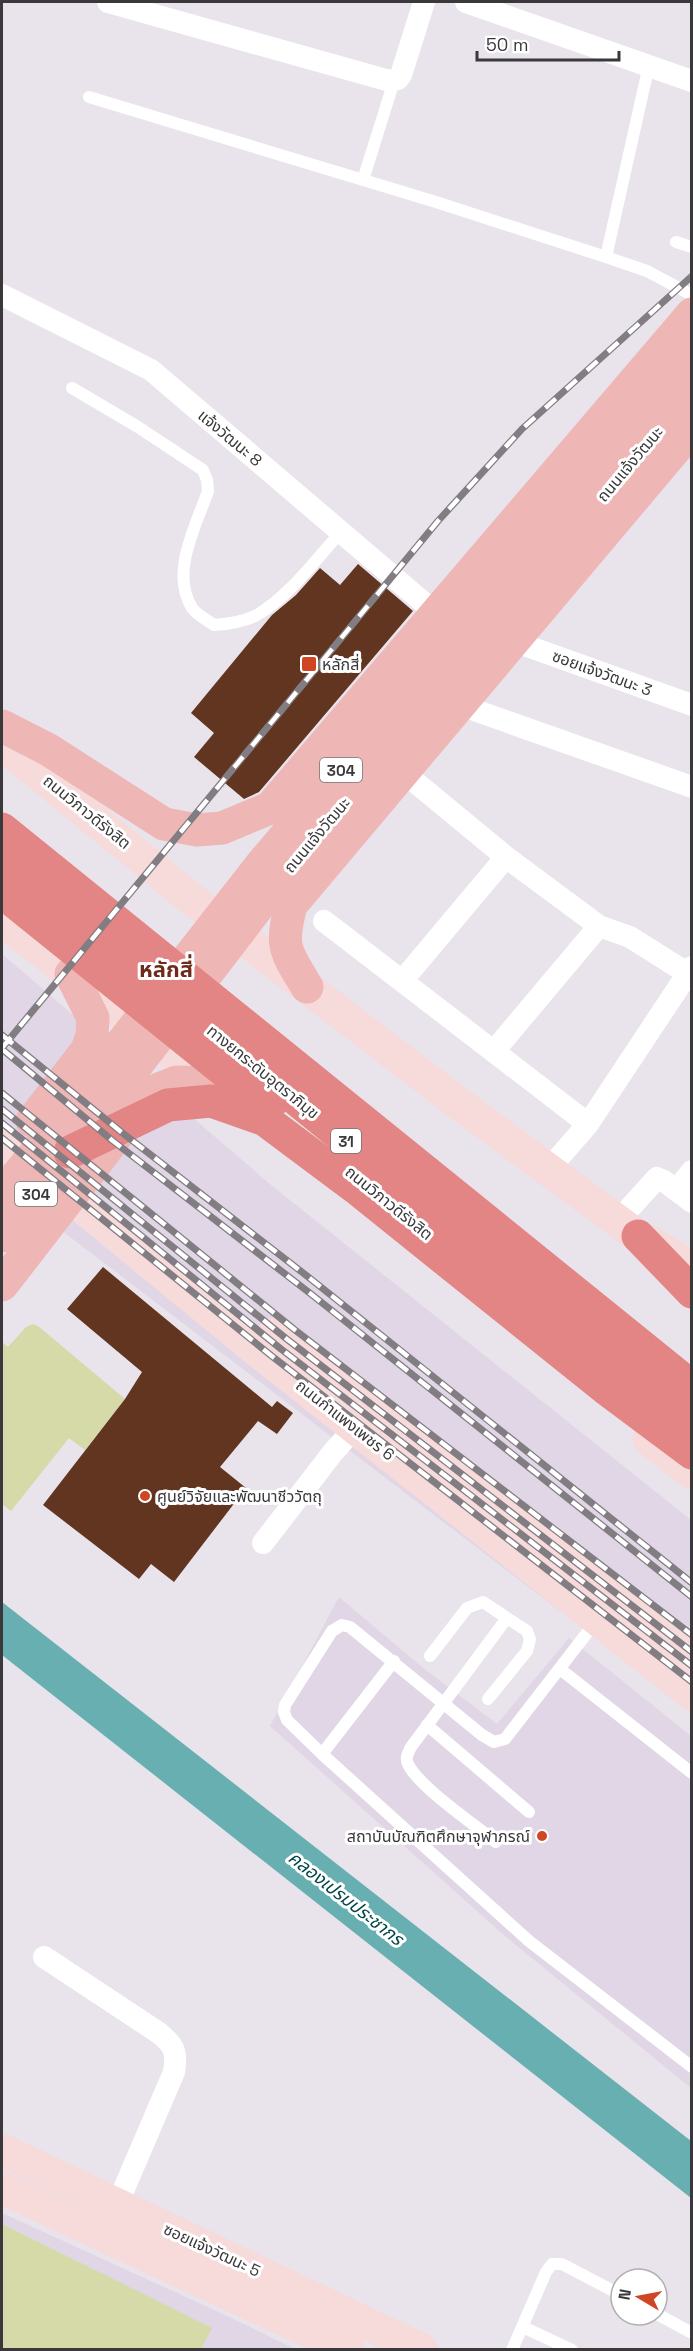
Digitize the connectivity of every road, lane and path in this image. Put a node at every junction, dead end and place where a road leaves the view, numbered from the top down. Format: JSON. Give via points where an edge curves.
{"nodes":[{"id":1,"x":108,"y":2,"type":"edge"},
{"id":2,"x":424,"y":2,"type":"edge"},
{"id":3,"x":466,"y":2,"type":"edge"},
{"id":4,"x":649,"y":65,"type":"junction"},
{"id":5,"x":394,"y":81,"type":"junction"},
{"id":6,"x":692,"y":81,"type":"edge"},
{"id":7,"x":89,"y":97,"type":"dead end"},
{"id":8,"x":363,"y":180,"type":"junction"},
{"id":9,"x":676,"y":242,"type":"dead end"},
{"id":10,"x":692,"y":247,"type":"edge"},
{"id":11,"x":606,"y":257,"type":"junction"},
{"id":12,"x":2,"y":295,"type":"edge"},
{"id":13,"x":692,"y":295,"type":"edge"},
{"id":14,"x":692,"y":314,"type":"edge"},
{"id":15,"x":692,"y":355,"type":"edge"},
{"id":16,"x":72,"y":388,"type":"dead end"},
{"id":17,"x":692,"y":391,"type":"edge"},
{"id":18,"x":692,"y":429,"type":"edge"},
{"id":19,"x":340,"y":532,"type":"junction"},
{"id":20,"x":437,"y":614,"type":"junction"},
{"id":21,"x":513,"y":641,"type":"junction"},
{"id":22,"x":460,"y":705,"type":"junction"},
{"id":23,"x":692,"y":705,"type":"edge"},
{"id":24,"x":2,"y":726,"type":"edge"},
{"id":25,"x":2,"y":744,"type":"edge"},
{"id":26,"x":403,"y":772,"type":"junction"},
{"id":27,"x":692,"y":787,"type":"edge"},
{"id":28,"x":270,"y":808,"type":"junction"},
{"id":29,"x":2,"y":814,"type":"edge"},
{"id":30,"x":2,"y":829,"type":"edge"},
{"id":31,"x":506,"y":857,"type":"junction"},
{"id":32,"x":2,"y":860,"type":"edge"},
{"id":33,"x":321,"y":869,"type":"junction"},
{"id":34,"x":2,"y":892,"type":"edge"},
{"id":35,"x":2,"y":920,"type":"edge"},
{"id":36,"x":324,"y":921,"type":"dead end"},
{"id":37,"x":599,"y":926,"type":"junction"},
{"id":38,"x":689,"y":970,"type":"edge"},
{"id":39,"x":71,"y":974,"type":"junction"},
{"id":40,"x":402,"y":981,"type":"junction"},
{"id":41,"x":307,"y":987,"type":"junction"},
{"id":42,"x":494,"y":1051,"type":"junction"},
{"id":43,"x":210,"y":1083,"type":"junction"},
{"id":44,"x":588,"y":1124,"type":"junction"},
{"id":45,"x":8,"y":1140,"type":"edge"},
{"id":46,"x":549,"y":1170,"type":"junction"},
{"id":47,"x":692,"y":1171,"type":"edge"},
{"id":48,"x":75,"y":1176,"type":"junction"},
{"id":49,"x":2,"y":1195,"type":"edge"},
{"id":50,"x":684,"y":1196,"type":"edge"},
{"id":51,"x":628,"y":1229,"type":"junction"},
{"id":52,"x":14,"y":1244,"type":"edge"},
{"id":53,"x":692,"y":1267,"type":"edge"},
{"id":54,"x":2,"y":1285,"type":"edge"},
{"id":55,"x":692,"y":1292,"type":"edge"},
{"id":56,"x":692,"y":1360,"type":"edge"},
{"id":57,"x":692,"y":1386,"type":"edge"},
{"id":58,"x":692,"y":1421,"type":"edge"},
{"id":59,"x":355,"y":1428,"type":"junction"},
{"id":60,"x":692,"y":1446,"type":"edge"},
{"id":61,"x":692,"y":1453,"type":"edge"},
{"id":62,"x":692,"y":1473,"type":"edge"},
{"id":63,"x":263,"y":1543,"type":"dead end"},
{"id":64,"x":507,"y":1618,"type":"junction"},
{"id":65,"x":597,"y":1620,"type":"junction"},
{"id":66,"x":430,"y":1656,"type":"dead end"},
{"id":67,"x":692,"y":1659,"type":"edge"},
{"id":68,"x":394,"y":1661,"type":"junction"},
{"id":69,"x":560,"y":1669,"type":"junction"},
{"id":70,"x":692,"y":1694,"type":"edge"},
{"id":71,"x":488,"y":1699,"type":"dead end"},
{"id":72,"x":444,"y":1703,"type":"junction"},
{"id":73,"x":427,"y":1725,"type":"junction"},
{"id":74,"x":322,"y":1754,"type":"junction"},
{"id":75,"x":692,"y":1773,"type":"edge"},
{"id":76,"x":529,"y":1812,"type":"dead end"},
{"id":77,"x":496,"y":1842,"type":"dead end"},
{"id":78,"x":44,"y":1957,"type":"dead end"},
{"id":79,"x":692,"y":2067,"type":"edge"},
{"id":80,"x":2,"y":2150,"type":"edge"},
{"id":81,"x":2,"y":2188,"type":"edge"},
{"id":82,"x":117,"y":2205,"type":"junction"},
{"id":83,"x":609,"y":2289,"type":"edge"},
{"id":84,"x":669,"y":2321,"type":"edge"},
{"id":85,"x":523,"y":2327,"type":"junction"},
{"id":86,"x":692,"y":2333,"type":"edge"},
{"id":87,"x":349,"y":2349,"type":"edge"},
{"id":88,"x":422,"y":2349,"type":"edge"},
{"id":89,"x":512,"y":2349,"type":"edge"},
{"id":90,"x":572,"y":2349,"type":"edge"}],
"edges":[{"from":1,"to":5,"type":"street"},
{"from":2,"to":5,"type":"street","via":[[404,69]]},
{"from":3,"to":4,"type":"street"},
{"from":4,"to":6,"type":"street"},
{"from":4,"to":11,"type":"lane"},
{"from":5,"to":8,"type":"lane"},
{"from":7,"to":8,"type":"lane"},
{"from":8,"to":11,"type":"lane"},
{"from":9,"to":10,"type":"lane"},
{"from":11,"to":13,"type":"lane","via":[[647,271]]},
{"from":12,"to":19,"type":"street","name":"แจ้งวัฒนะ 8","via":[[151,370]]},
{"from":14,"to":20,"type":"main road"},
{"from":15,"to":49,"type":"main road","name":"ถนนแจ้งวัฒนะ","number":"304","via":[[261,865]]},
{"from":16,"to":19,"type":"lane","via":[[203,470],[208,491],[182,578],[192,608],[214,625],[254,616],[280,598]]},
{"from":17,"to":48,"type":"main road","name":"ถนนแจ้งวัฒนะ","number":"304","via":[[280,878]]},
{"from":18,"to":21,"type":"main road","name":"ถนนแจ้งวัฒนะ"},
{"from":19,"to":20,"type":"street","name":"แจ้งวัฒนะ 8"},
{"from":20,"to":28,"type":"main road"},
{"from":21,"to":22,"type":"main road","name":"ถนนแจ้งวัฒนะ"},
{"from":21,"to":23,"type":"street","name":"ซอยแจ้งวัฒนะ 3"},
{"from":22,"to":26,"type":"main road","name":"ถนนแจ้งวัฒนะ"},
{"from":22,"to":27,"type":"street"},
{"from":24,"to":28,"type":"main road","via":[[49,750],[164,824],[197,830],[222,828]]},
{"from":25,"to":41,"type":"street","name":"ถนนวิภาวดีรังสิต","via":[[189,897]]},
{"from":26,"to":31,"type":"street"},
{"from":26,"to":33,"type":"main road","name":"ถนนแจ้งวัฒนะ"},
{"from":28,"to":33,"type":"main road","via":[[262,840],[272,859],[283,868],[300,873]]},
{"from":29,"to":56,"type":"highway","number":"31"},
{"from":30,"to":57,"type":"highway","name":"ทางยกระดับอุตราภิมุข","number":"31"},
{"from":31,"to":37,"type":"street"},
{"from":31,"to":40,"type":"street"},
{"from":32,"to":58,"type":"highway","name":"ทางยกระดับอุตราภิมุข","number":"31"},
{"from":33,"to":41,"type":"main road","name":"ถนนแจ้งวัฒนะ","via":[[291,905],[285,929],[285,951]]},
{"from":34,"to":60,"type":"highway","name":"ถนนวิภาวดีรังสิต","number":"31"},
{"from":35,"to":39,"type":"street","name":"ถนนวิภาวดีรังสิต","number":"31"},
{"from":36,"to":40,"type":"street"},
{"from":37,"to":38,"type":"street","via":[[630,937]]},
{"from":37,"to":42,"type":"street"},
{"from":38,"to":44,"type":"street"},
{"from":39,"to":43,"type":"street","name":"ถนนวิภาวดีรังสิต","number":"31"},
{"from":39,"to":45,"type":"main road","via":[[93,1018],[87,1050]]},
{"from":40,"to":42,"type":"street"},
{"from":41,"to":46,"type":"street","name":"ถนนวิภาวดีรังสิต"},
{"from":42,"to":44,"type":"street"},
{"from":43,"to":48,"type":"main road","name":"ถนนแจ้งวัฒนะ","via":[[177,1082],[150,1095]]},
{"from":43,"to":62,"type":"street","name":"ถนนวิภาวดีรังสิต","number":"31"},
{"from":44,"to":46,"type":"street"},
{"from":45,"to":48,"type":"street","name":"ถนนกำแพงเพชร 6"},
{"from":46,"to":51,"type":"street","name":"ถนนวิภาวดีรังสิต"},
{"from":47,"to":50,"type":"street"},
{"from":48,"to":52,"type":"main road","name":"ถนนแจ้งวัฒนะ","number":"304"},
{"from":48,"to":52,"type":"main road","name":"ถนนแจ้งวัฒนะ"},
{"from":48,"to":59,"type":"street","name":"ถนนกำแพงเพชร 6"},
{"from":48,"to":61,"type":"highway","via":[[168,1105],[210,1101],[265,1120]]},
{"from":48,"to":67,"type":"street","name":"ถนนกำแพงเพชร 6"},
{"from":49,"to":52,"type":"main road","via":[[14,1203],[27,1221],[29,1235]]},
{"from":50,"to":51,"type":"street","via":[[657,1178]]},
{"from":51,"to":53,"type":"street","name":"ถนนวิภาวดีรังสิต"},
{"from":51,"to":55,"type":"highway"},
{"from":52,"to":54,"type":"main road","name":"ถนนแจ้งวัฒนะ"},
{"from":59,"to":63,"type":"street"},
{"from":59,"to":65,"type":"street","name":"ถนนกำแพงเพชร 6"},
{"from":64,"to":66,"type":"lane","via":[[483,1602],[474,1604]]},
{"from":64,"to":71,"type":"lane","via":[[527,1631],[530,1639],[527,1651]]},
{"from":64,"to":72,"type":"lane"},
{"from":65,"to":69,"type":"lane"},
{"from":65,"to":70,"type":"street","name":"ถนนกำแพงเพชร 6"},
{"from":68,"to":72,"type":"lane"},
{"from":68,"to":74,"type":"lane"},
{"from":68,"to":74,"type":"lane","via":[[350,1627],[342,1625],[332,1631],[284,1712],[287,1720]]},
{"from":69,"to":72,"type":"lane","via":[[505,1739],[494,1742]]},
{"from":69,"to":75,"type":"lane"},
{"from":72,"to":73,"type":"lane"},
{"from":73,"to":76,"type":"lane"},
{"from":73,"to":77,"type":"lane","via":[[411,1747],[407,1763],[418,1779]]},
{"from":74,"to":79,"type":"lane","via":[[529,1941]]},
{"from":78,"to":82,"type":"street","via":[[159,2033],[171,2043],[176,2057],[174,2072]]},
{"from":80,"to":82,"type":"street","name":"ซอยแจ้งวัฒนะ 5"},
{"from":81,"to":87,"type":"street","name":"ซอยแจ้งวัฒนะ 5"},
{"from":82,"to":88,"type":"street","name":"ซอยแจ้งวัฒนะ 5"},
{"from":83,"to":85,"type":"lane","via":[[562,2264],[552,2264]]},
{"from":84,"to":86,"type":"lane"},
{"from":85,"to":89,"type":"lane"},
{"from":85,"to":90,"type":"lane"}]}
